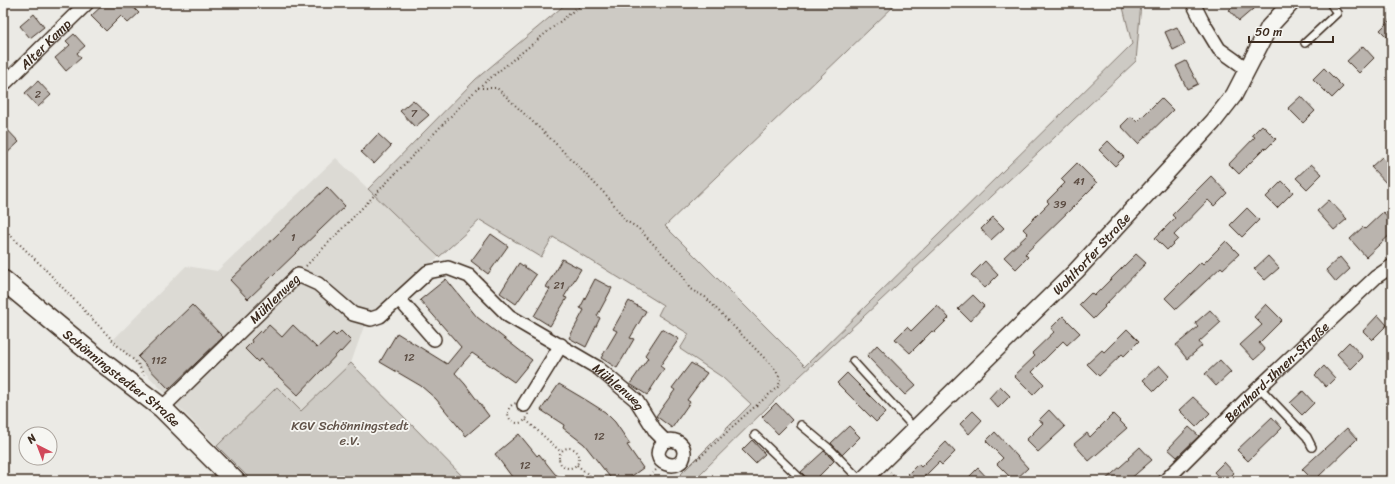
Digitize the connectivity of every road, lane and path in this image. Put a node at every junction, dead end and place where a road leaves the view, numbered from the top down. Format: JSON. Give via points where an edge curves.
{"nodes":[{"id":1,"x":88,"y":3,"type":"edge"},
{"id":2,"x":584,"y":3,"type":"edge"},
{"id":3,"x":1193,"y":3,"type":"edge"},
{"id":4,"x":1291,"y":3,"type":"edge"},
{"id":5,"x":1330,"y":3,"type":"edge"},
{"id":6,"x":1305,"y":43,"type":"dead end"},
{"id":7,"x":1247,"y":69,"type":"junction"},
{"id":8,"x":3,"y":85,"type":"edge"},
{"id":9,"x":478,"y":88,"type":"junction"},
{"id":10,"x":3,"y":228,"type":"edge"},
{"id":11,"x":1392,"y":266,"type":"edge"},
{"id":12,"x":298,"y":275,"type":"junction"},
{"id":13,"x":3,"y":280,"type":"edge"},
{"id":14,"x":399,"y":299,"type":"junction"},
{"id":15,"x":434,"y":339,"type":"dead end"},
{"id":16,"x":561,"y":345,"type":"junction"},
{"id":17,"x":853,"y":361,"type":"dead end"},
{"id":18,"x":145,"y":376,"type":"dead end"},
{"id":19,"x":1260,"y":387,"type":"junction"},
{"id":20,"x":524,"y":405,"type":"dead end"},
{"id":21,"x":162,"y":408,"type":"junction"},
{"id":22,"x":526,"y":420,"type":"dead end"},
{"id":23,"x":801,"y":425,"type":"dead end"},
{"id":24,"x":915,"y":429,"type":"junction"},
{"id":25,"x":755,"y":435,"type":"dead end"},
{"id":26,"x":665,"y":441,"type":"junction"},
{"id":27,"x":1312,"y":447,"type":"dead end"},
{"id":28,"x":561,"y":452,"type":"junction"},
{"id":29,"x":684,"y":453,"type":"junction"},
{"id":30,"x":664,"y":464,"type":"junction"},
{"id":31,"x":577,"y":465,"type":"junction"},
{"id":32,"x":235,"y":481,"type":"edge"},
{"id":33,"x":596,"y":481,"type":"edge"},
{"id":34,"x":643,"y":481,"type":"edge"},
{"id":35,"x":803,"y":481,"type":"edge"},
{"id":36,"x":862,"y":481,"type":"edge"},
{"id":37,"x":1165,"y":481,"type":"edge"}],
"edges":[{"from":1,"to":8,"type":"street","name":"Alter Kamp"},
{"from":2,"to":9,"type":"path"},
{"from":3,"to":7,"type":"street","via":[[1218,49]]},
{"from":4,"to":7,"type":"street","name":"Wohltorfer Straße","via":[[1270,27]]},
{"from":5,"to":6,"type":"lane","via":[[1337,13]]},
{"from":7,"to":24,"type":"street","name":"Wohltorfer Straße","via":[[1234,95],[1213,122],[1076,270]]},
{"from":9,"to":12,"type":"path"},
{"from":9,"to":29,"type":"path","via":[[497,88],[554,142],[609,198],[626,221],[638,228],[681,273],[690,289],[705,297],[780,378],[779,386],[743,416],[698,460]]},
{"from":10,"to":18,"type":"path","via":[[138,364]]},
{"from":11,"to":19,"type":"street","name":"Bernhard-Ihnen-Straße","via":[[1376,277]]},
{"from":12,"to":14,"type":"street","name":"Mühlenweg","via":[[318,284],[353,314],[371,320],[380,316]]},
{"from":12,"to":21,"type":"street","name":"Mühlenweg"},
{"from":13,"to":21,"type":"main road","name":"Schönningstedter Straße"},
{"from":14,"to":15,"type":"street"},
{"from":14,"to":16,"type":"street","name":"Mühlenweg","via":[[428,272],[448,268],[469,276],[509,316]]},
{"from":16,"to":20,"type":"street"},
{"from":16,"to":26,"type":"street","name":"Mühlenweg","via":[[598,368],[636,400],[656,432]]},
{"from":17,"to":24,"type":"lane"},
{"from":19,"to":27,"type":"lane","via":[[1307,437]]},
{"from":19,"to":37,"type":"street","name":"Bernhard-Ihnen-Straße"},
{"from":21,"to":32,"type":"main road","name":"Schönningstedter Straße"},
{"from":22,"to":28,"type":"path"},
{"from":23,"to":36,"type":"lane"},
{"from":24,"to":36,"type":"street","name":"Wohltorfer Straße"},
{"from":25,"to":35,"type":"lane"},
{"from":26,"to":29,"type":"street","via":[[678,442]]},
{"from":26,"to":30,"type":"street","via":[[658,452],[659,459]]},
{"from":28,"to":31,"type":"path","via":[[559,457],[563,466],[568,469]]},
{"from":28,"to":31,"type":"path","via":[[571,448],[576,450],[580,460]]},
{"from":29,"to":30,"type":"street","via":[[682,460],[677,464]]},
{"from":30,"to":34,"type":"path"},
{"from":31,"to":33,"type":"path"}]}
